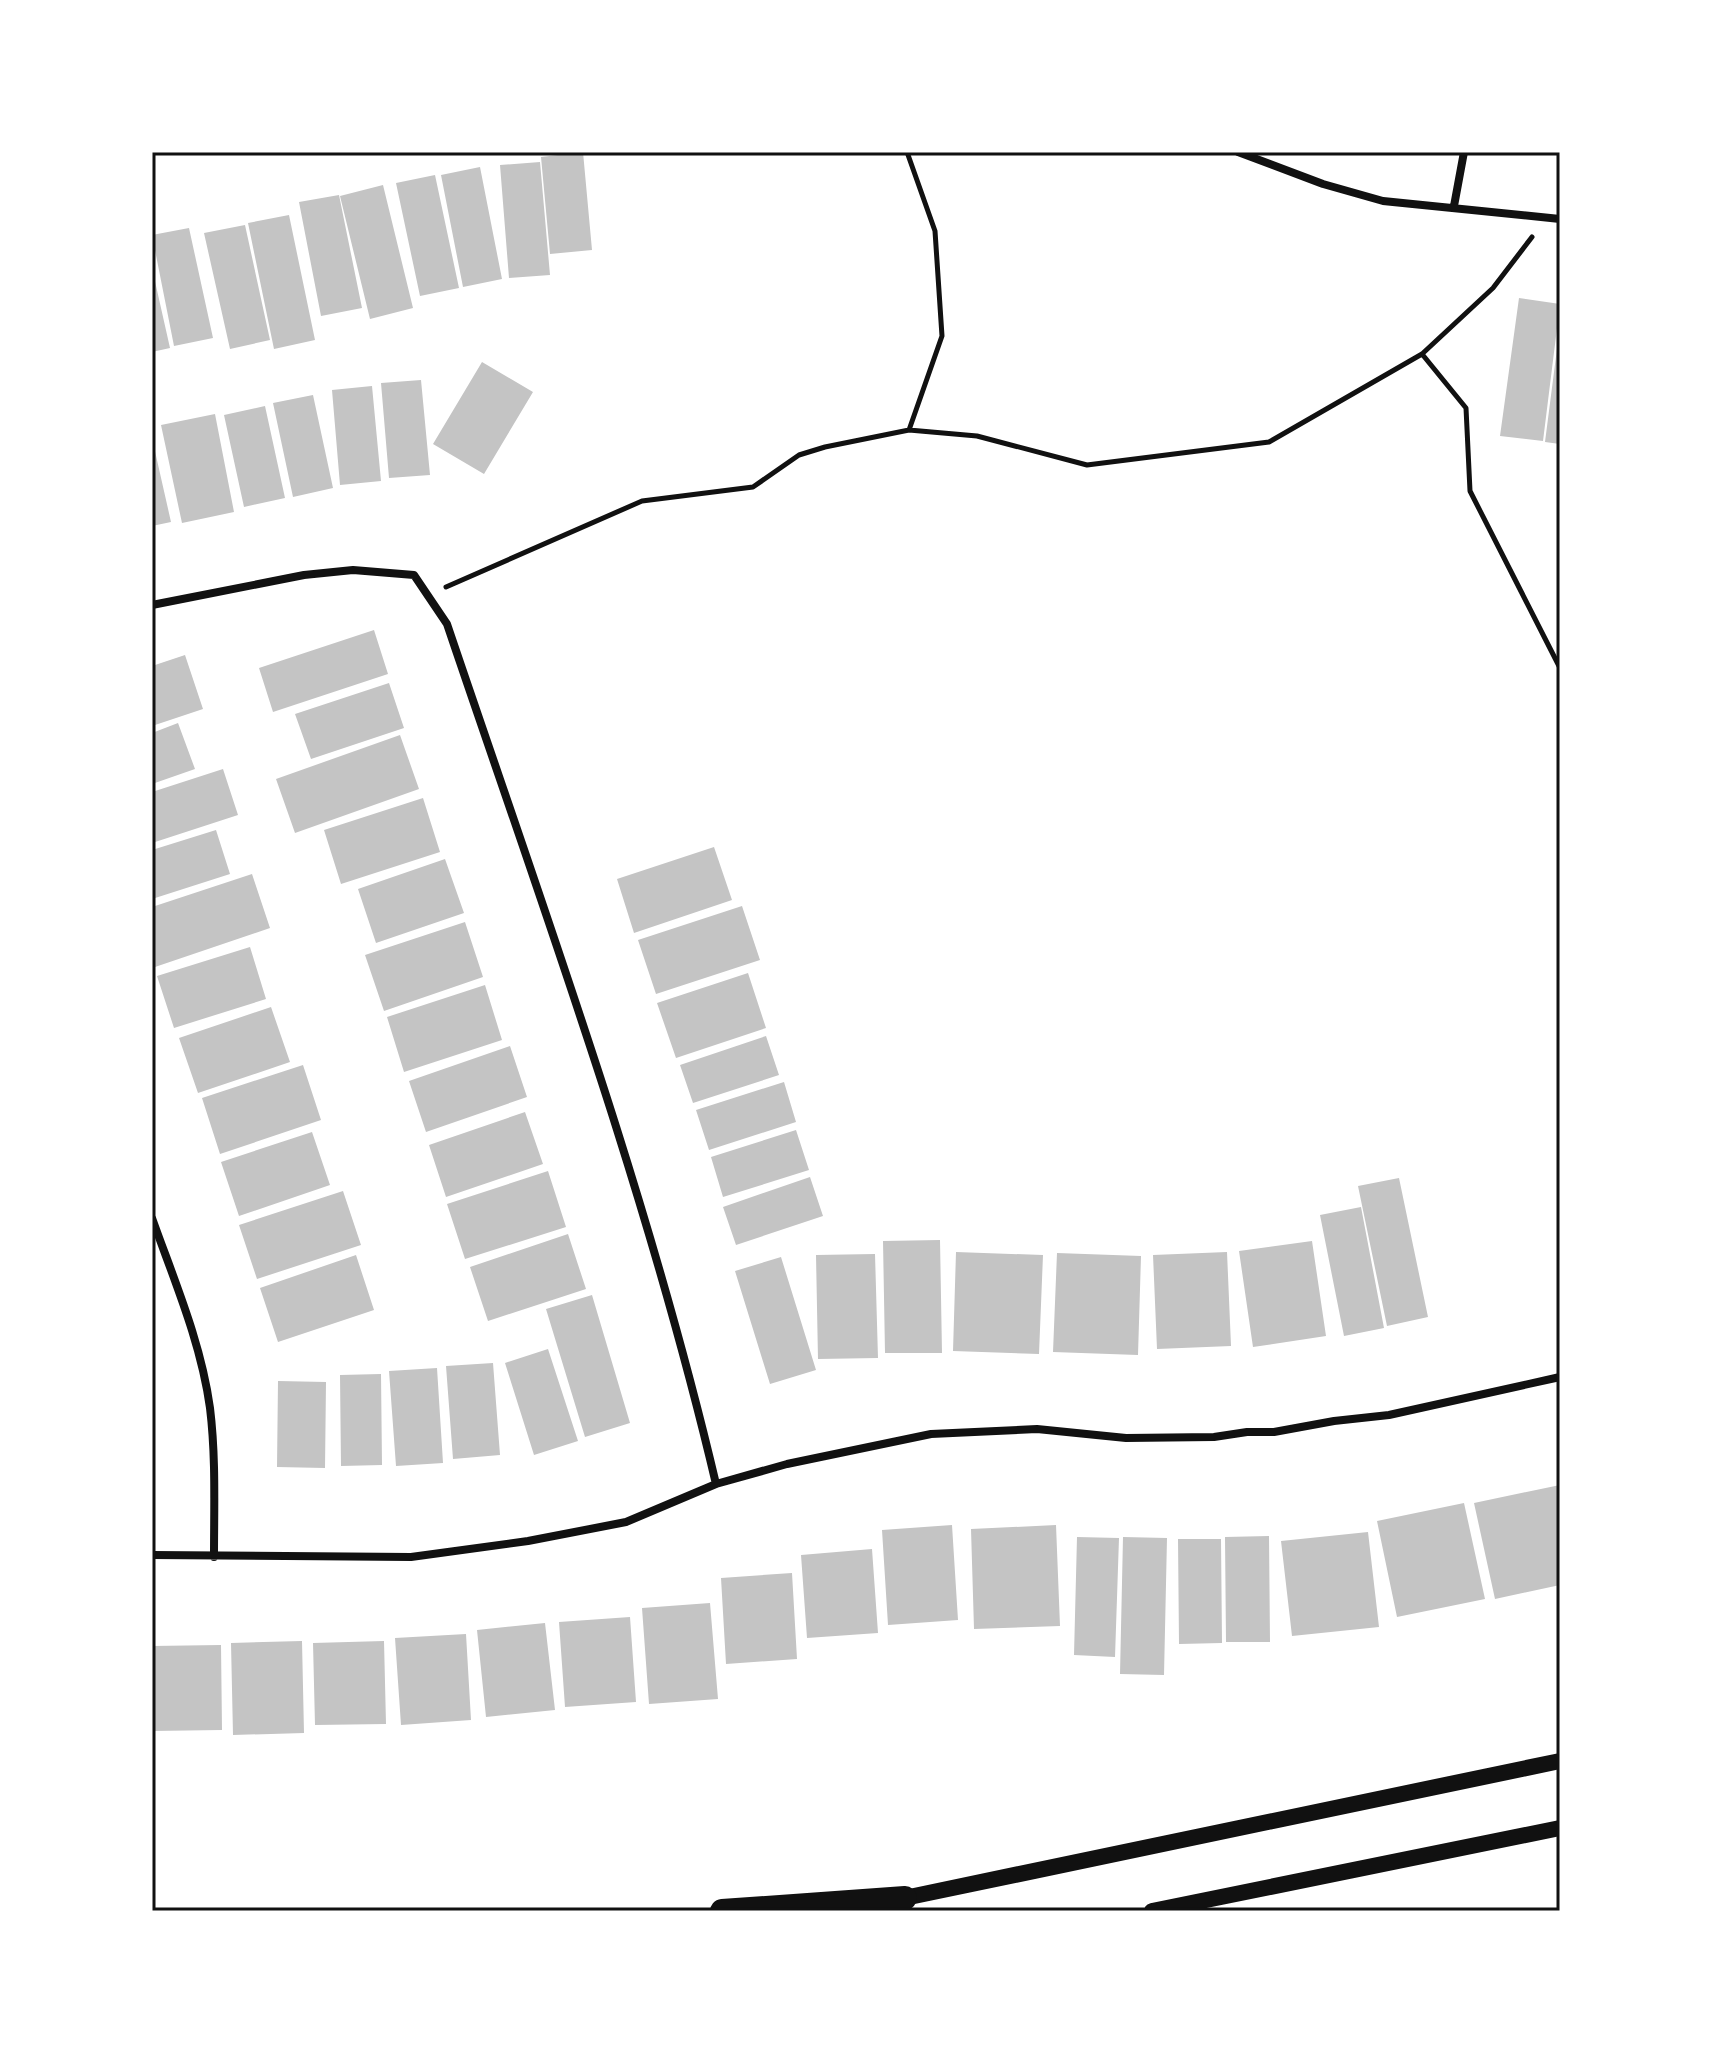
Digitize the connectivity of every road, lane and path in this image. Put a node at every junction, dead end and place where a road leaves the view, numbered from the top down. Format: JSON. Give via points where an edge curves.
{"nodes":[{"id":1,"x":907,"y":152,"type":"edge"},
{"id":2,"x":1238,"y":152,"type":"edge"},
{"id":3,"x":1464,"y":152,"type":"edge"},
{"id":4,"x":1454,"y":206,"type":"junction"},
{"id":5,"x":1547,"y":217,"type":"junction"},
{"id":6,"x":1560,"y":219,"type":"edge"},
{"id":7,"x":1422,"y":354,"type":"junction"},
{"id":8,"x":909,"y":430,"type":"junction"},
{"id":9,"x":427,"y":595,"type":"junction"},
{"id":10,"x":152,"y":605,"type":"edge"},
{"id":11,"x":1560,"y":668,"type":"edge"},
{"id":12,"x":152,"y":1218,"type":"edge"},
{"id":13,"x":1560,"y":1377,"type":"edge"},
{"id":14,"x":716,"y":1484,"type":"junction"},
{"id":15,"x":152,"y":1555,"type":"edge"},
{"id":16,"x":214,"y":1557,"type":"junction"},
{"id":17,"x":1560,"y":1761,"type":"edge"},
{"id":18,"x":1560,"y":1828,"type":"edge"},
{"id":19,"x":905,"y":1898,"type":"junction"},
{"id":20,"x":722,"y":1911,"type":"edge"},
{"id":21,"x":838,"y":1911,"type":"edge"},
{"id":22,"x":1152,"y":1911,"type":"edge"}],
"edges":[{"from":1,"to":8,"type":"path","via":[[935,231],[942,336]]},
{"from":2,"to":4,"type":"street","via":[[1383,201]]},
{"from":3,"to":4,"type":"street"},
{"from":4,"to":5,"type":"street"},
{"from":5,"to":6,"type":"street"},
{"from":5,"to":7,"type":"path","via":[[1493,288]]},
{"from":7,"to":8,"type":"path","via":[[1269,442],[1211,451],[1087,465],[977,436]]},
{"from":7,"to":11,"type":"path","via":[[1466,408],[1470,491]]},
{"from":8,"to":9,"type":"path","via":[[799,455],[753,487],[642,501]]},
{"from":9,"to":10,"type":"street","via":[[414,575],[353,570]]},
{"from":9,"to":14,"type":"street","via":[[447,624],[615,1122]]},
{"from":12,"to":16,"type":"street","via":[[193,1334],[209,1405]]},
{"from":13,"to":14,"type":"street","via":[[1389,1415],[1274,1432],[1126,1438],[1037,1429],[931,1434]]},
{"from":14,"to":16,"type":"street","via":[[626,1522],[528,1541],[411,1557]]},
{"from":15,"to":16,"type":"street"},
{"from":17,"to":19,"type":"main road"},
{"from":18,"to":22,"type":"main road"},
{"from":19,"to":20,"type":"highway"},
{"from":19,"to":21,"type":"main road"}]}
